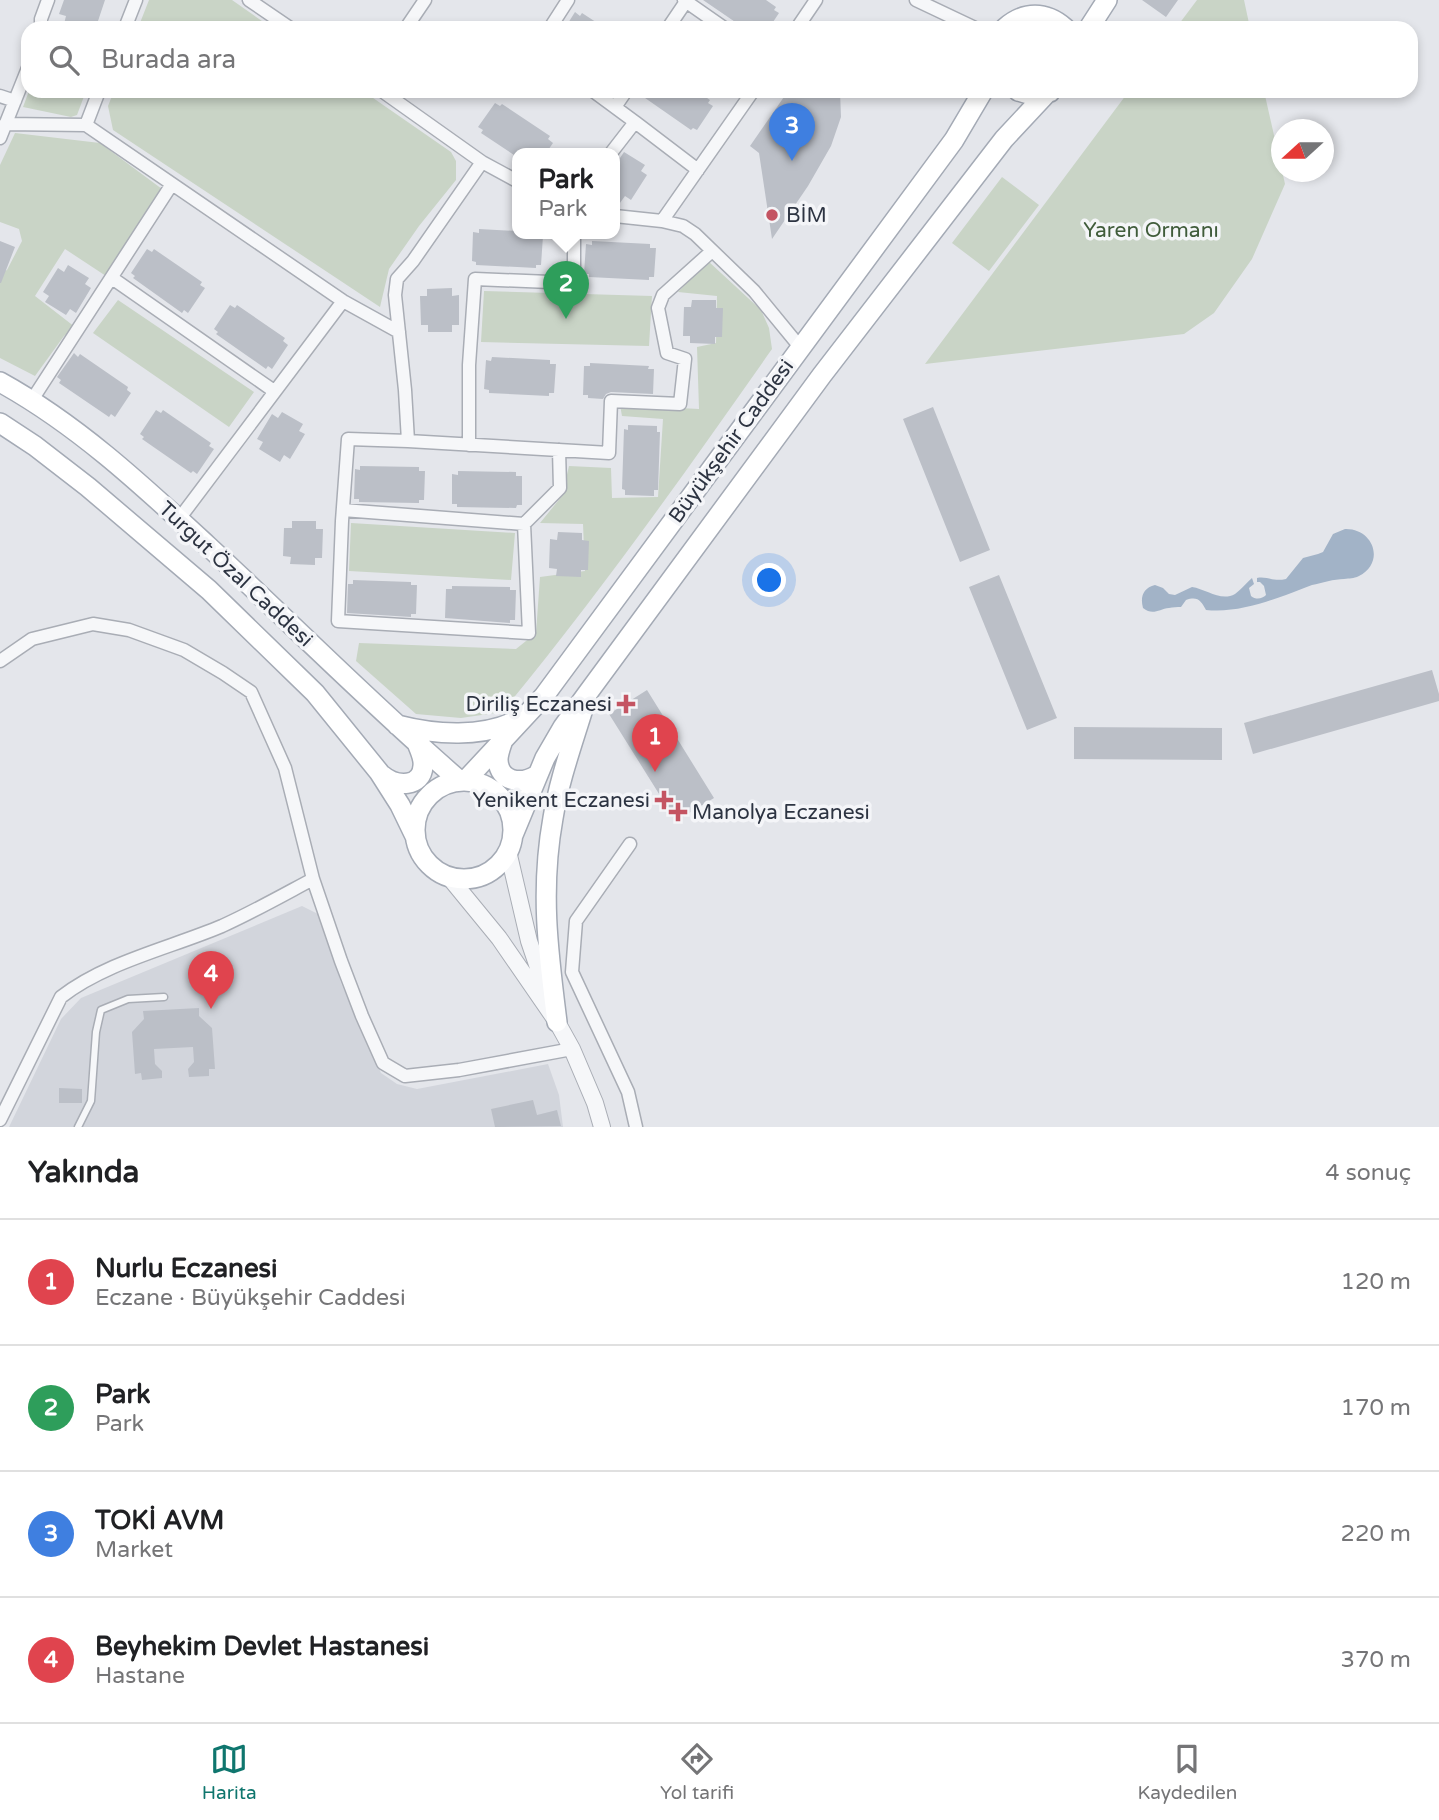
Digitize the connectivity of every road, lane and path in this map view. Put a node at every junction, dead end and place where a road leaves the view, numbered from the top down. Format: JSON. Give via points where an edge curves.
{"nodes":[{"id":1,"x":48,"y":0,"type":"edge"},
{"id":2,"x":136,"y":0,"type":"edge"},
{"id":3,"x":249,"y":0,"type":"edge"},
{"id":4,"x":425,"y":0,"type":"edge"},
{"id":5,"x":568,"y":0,"type":"edge"},
{"id":6,"x":817,"y":0,"type":"edge"},
{"id":7,"x":916,"y":0,"type":"edge"},
{"id":8,"x":1107,"y":0,"type":"edge"},
{"id":9,"x":686,"y":1,"type":"edge"},
{"id":10,"x":1048,"y":8,"type":"edge"},
{"id":11,"x":41,"y":21,"type":"edge"},
{"id":12,"x":128,"y":21,"type":"edge"},
{"id":13,"x":280,"y":21,"type":"edge"},
{"id":14,"x":411,"y":21,"type":"edge"},
{"id":15,"x":554,"y":21,"type":"edge"},
{"id":16,"x":673,"y":21,"type":"edge"},
{"id":17,"x":714,"y":21,"type":"edge"},
{"id":18,"x":802,"y":21,"type":"edge"},
{"id":19,"x":960,"y":21,"type":"edge"},
{"id":20,"x":1014,"y":21,"type":"edge"},
{"id":21,"x":1094,"y":21,"type":"edge"},
{"id":22,"x":21,"y":86,"type":"edge"},
{"id":23,"x":0,"y":96,"type":"edge"},
{"id":24,"x":96,"y":98,"type":"edge"},
{"id":25,"x":392,"y":98,"type":"edge"},
{"id":26,"x":603,"y":98,"type":"edge"},
{"id":27,"x":621,"y":98,"type":"edge"},
{"id":28,"x":748,"y":98,"type":"edge"},
{"id":29,"x":979,"y":98,"type":"edge"},
{"id":30,"x":1043,"y":98,"type":"edge"},
{"id":31,"x":15,"y":101,"type":"junction"},
{"id":32,"x":615,"y":107,"type":"junction"},
{"id":33,"x":635,"y":122,"type":"junction"},
{"id":34,"x":5,"y":124,"type":"junction"},
{"id":35,"x":86,"y":125,"type":"junction"},
{"id":36,"x":0,"y":138,"type":"edge"},
{"id":37,"x":615,"y":148,"type":"edge"},
{"id":38,"x":482,"y":162,"type":"junction"},
{"id":39,"x":698,"y":170,"type":"junction"},
{"id":40,"x":512,"y":178,"type":"edge"},
{"id":41,"x":172,"y":184,"type":"junction"},
{"id":42,"x":620,"y":217,"type":"edge"},
{"id":43,"x":662,"y":221,"type":"junction"},
{"id":44,"x":574,"y":239,"type":"edge"},
{"id":45,"x":712,"y":251,"type":"junction"},
{"id":46,"x":112,"y":278,"type":"junction"},
{"id":47,"x":343,"y":301,"type":"junction"},
{"id":48,"x":399,"y":332,"type":"junction"},
{"id":49,"x":800,"y":347,"type":"junction"},
{"id":50,"x":0,"y":382,"type":"edge"},
{"id":51,"x":274,"y":391,"type":"junction"},
{"id":52,"x":32,"y":400,"type":"junction"},
{"id":53,"x":0,"y":423,"type":"edge"},
{"id":54,"x":408,"y":441,"type":"junction"},
{"id":55,"x":469,"y":445,"type":"junction"},
{"id":56,"x":559,"y":450,"type":"junction"},
{"id":57,"x":343,"y":510,"type":"junction"},
{"id":58,"x":179,"y":519,"type":"junction"},
{"id":59,"x":524,"y":524,"type":"junction"},
{"id":60,"x":0,"y":661,"type":"edge"},
{"id":61,"x":587,"y":694,"type":"junction"},
{"id":62,"x":526,"y":716,"type":"junction"},
{"id":63,"x":395,"y":724,"type":"junction"},
{"id":64,"x":417,"y":743,"type":"junction"},
{"id":65,"x":502,"y":743,"type":"junction"},
{"id":66,"x":379,"y":772,"type":"junction"},
{"id":67,"x":537,"y":775,"type":"junction"},
{"id":68,"x":463,"y":781,"type":"junction"},
{"id":69,"x":415,"y":836,"type":"junction"},
{"id":70,"x":511,"y":843,"type":"junction"},
{"id":71,"x":630,"y":844,"type":"dead end"},
{"id":72,"x":449,"y":877,"type":"junction"},
{"id":73,"x":313,"y":879,"type":"junction"},
{"id":74,"x":164,"y":997,"type":"dead end"},
{"id":75,"x":557,"y":1022,"type":"junction"},
{"id":76,"x":572,"y":1049,"type":"junction"},
{"id":77,"x":0,"y":1120,"type":"edge"},
{"id":78,"x":78,"y":1127,"type":"edge"},
{"id":79,"x":602,"y":1127,"type":"edge"},
{"id":80,"x":636,"y":1127,"type":"edge"}],
"edges":[{"from":1,"to":11,"type":"street"},
{"from":2,"to":12,"type":"street"},
{"from":3,"to":13,"type":"street"},
{"from":4,"to":14,"type":"street"},
{"from":5,"to":15,"type":"street"},
{"from":6,"to":18,"type":"street"},
{"from":7,"to":19,"type":"street"},
{"from":8,"to":21,"type":"main road"},
{"from":9,"to":16,"type":"street"},
{"from":9,"to":17,"type":"street"},
{"from":10,"to":20,"type":"main road"},
{"from":22,"to":31,"type":"street"},
{"from":23,"to":31,"type":"street"},
{"from":24,"to":35,"type":"street"},
{"from":25,"to":38,"type":"street"},
{"from":26,"to":32,"type":"street"},
{"from":27,"to":32,"type":"street"},
{"from":28,"to":39,"type":"street"},
{"from":29,"to":49,"type":"main road","name":"Büyükşehir Caddesi","via":[[954,140]]},
{"from":30,"to":61,"type":"main road","name":"Büyükşehir Caddesi","via":[[1004,139],[822,375]]},
{"from":31,"to":34,"type":"street"},
{"from":32,"to":33,"type":"street"},
{"from":33,"to":37,"type":"street"},
{"from":33,"to":39,"type":"street"},
{"from":34,"to":35,"type":"street"},
{"from":34,"to":36,"type":"street"},
{"from":35,"to":41,"type":"street"},
{"from":38,"to":40,"type":"street"},
{"from":38,"to":48,"type":"street","via":[[397,279]]},
{"from":39,"to":43,"type":"street"},
{"from":41,"to":46,"type":"street"},
{"from":41,"to":47,"type":"street"},
{"from":42,"to":43,"type":"street"},
{"from":43,"to":45,"type":"street","via":[[683,226]]},
{"from":44,"to":55,"type":"street","via":[[574,283],[475,279]]},
{"from":45,"to":49,"type":"street","via":[[754,291]]},
{"from":45,"to":56,"type":"street","via":[[663,295],[658,308],[667,354],[685,359],[680,404],[611,401],[609,453]]},
{"from":46,"to":51,"type":"street"},
{"from":46,"to":52,"type":"street"},
{"from":47,"to":48,"type":"street"},
{"from":47,"to":51,"type":"street"},
{"from":48,"to":54,"type":"street"},
{"from":49,"to":62,"type":"main road","name":"Büyükşehir Caddesi"},
{"from":50,"to":52,"type":"main road","name":"Turgut Özal Caddesi"},
{"from":51,"to":58,"type":"street"},
{"from":52,"to":58,"type":"main road","name":"Turgut Özal Caddesi","via":[[102,452]]},
{"from":53,"to":66,"type":"main road","name":"Turgut Özal Caddesi","via":[[88,487],[209,590],[315,693]]},
{"from":54,"to":55,"type":"street"},
{"from":54,"to":57,"type":"street","via":[[348,439]]},
{"from":55,"to":56,"type":"street"},
{"from":56,"to":59,"type":"street","via":[[559,488]]},
{"from":57,"to":59,"type":"street"},
{"from":57,"to":59,"type":"street","via":[[338,621],[529,633]]},
{"from":58,"to":63,"type":"main road","name":"Turgut Özal Caddesi"},
{"from":60,"to":73,"type":"street","via":[[32,639],[93,624],[129,630],[184,650],[251,692],[285,768]]},
{"from":61,"to":67,"type":"main road","name":"Büyükşehir Caddesi"},
{"from":61,"to":75,"type":"main road","via":[[558,791],[547,868],[545,911]]},
{"from":62,"to":63,"type":"main road","via":[[473,732],[434,732]]},
{"from":62,"to":65,"type":"main road","name":"Büyükşehir Caddesi"},
{"from":63,"to":64,"type":"main road","name":"Turgut Özal Caddesi"},
{"from":64,"to":66,"type":"main road","via":[[423,766],[416,780],[398,784]]},
{"from":64,"to":68,"type":"main road","name":"Turgut Özal Caddesi"},
{"from":65,"to":67,"type":"main road","via":[[498,762],[506,776],[520,781]]},
{"from":65,"to":68,"type":"main road","name":"Büyükşehir Caddesi"},
{"from":66,"to":69,"type":"main road","name":"Turgut Özal Caddesi"},
{"from":67,"to":70,"type":"main road","name":"Büyükşehir Caddesi"},
{"from":68,"to":69,"type":"main road","via":[[438,788],[426,799],[416,820]]},
{"from":68,"to":70,"type":"main road","via":[[485,786],[504,802],[511,818]]},
{"from":69,"to":72,"type":"main road","via":[[424,859]]},
{"from":70,"to":72,"type":"main road","via":[[500,864],[480,877]]},
{"from":70,"to":75,"type":"street","via":[[529,940]]},
{"from":71,"to":80,"type":"street","via":[[576,921],[572,972],[628,1092]]},
{"from":72,"to":75,"type":"street","via":[[494,931]]},
{"from":73,"to":76,"type":"street","via":[[353,994],[383,1063],[405,1076]]},
{"from":73,"to":77,"type":"street","via":[[223,925],[74,986],[61,997]]},
{"from":74,"to":78,"type":"lane","via":[[128,999],[101,1010],[91,1101]]},
{"from":75,"to":76,"type":"street"},
{"from":76,"to":79,"type":"street"}]}
